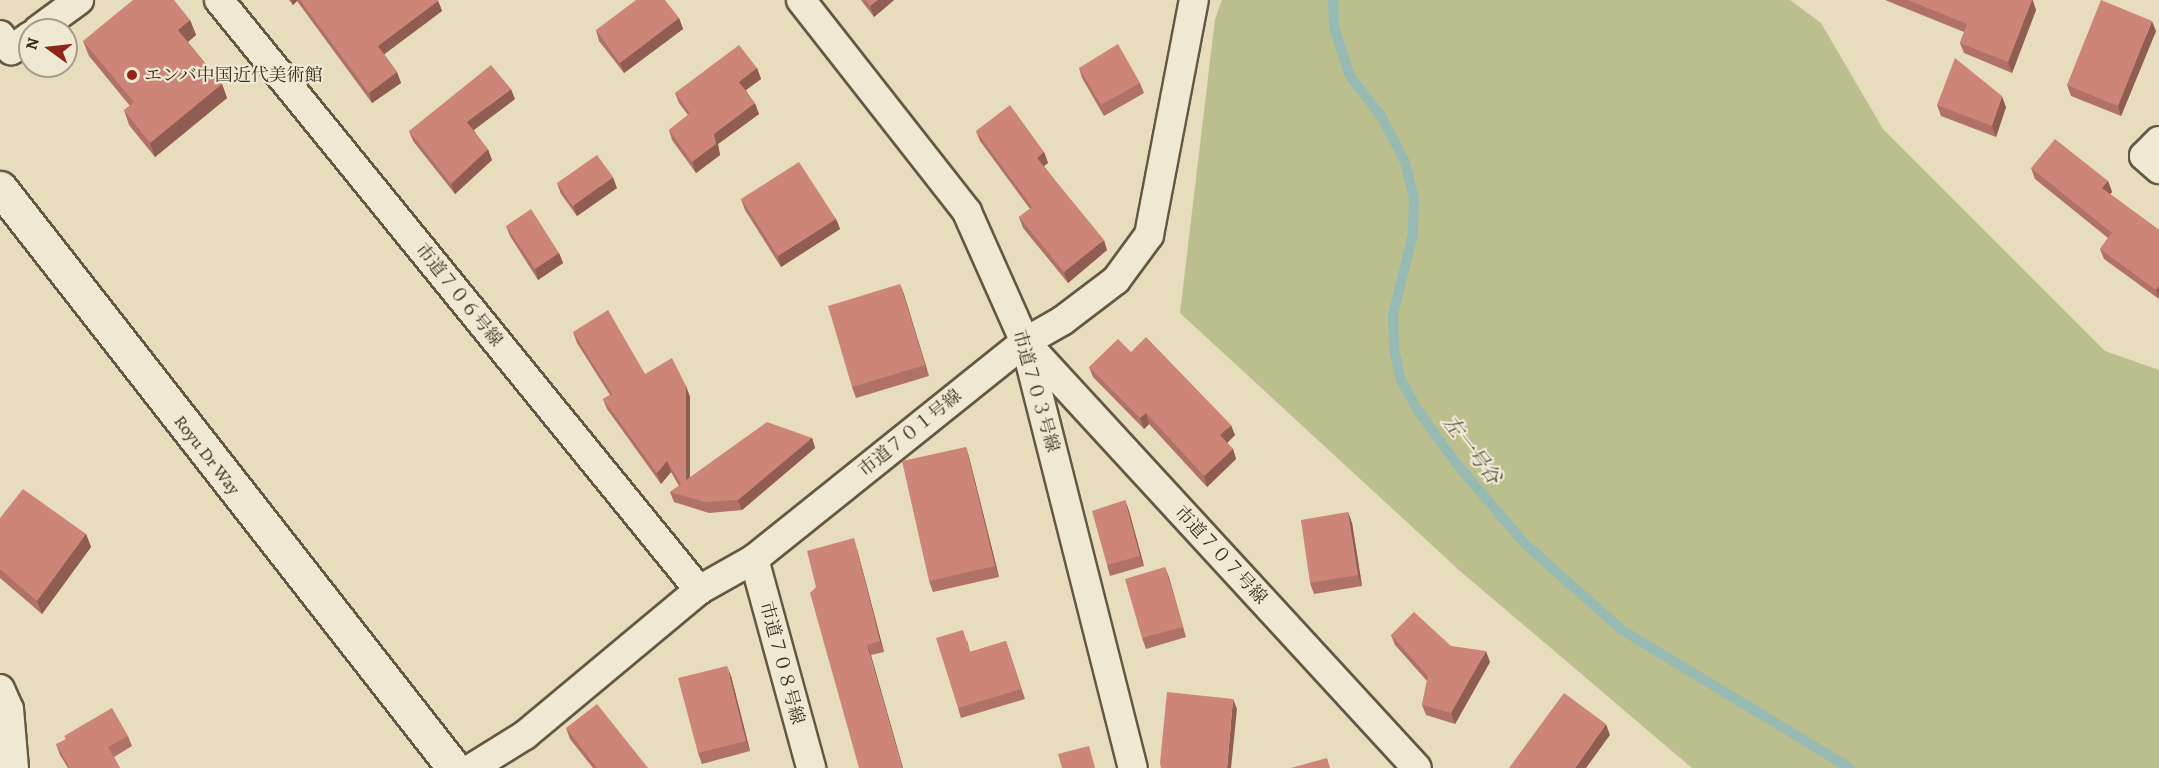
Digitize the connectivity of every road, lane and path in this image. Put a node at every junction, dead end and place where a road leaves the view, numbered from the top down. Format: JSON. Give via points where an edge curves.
{"nodes":[{"id":1,"x":79,"y":0,"type":"edge"},
{"id":2,"x":219,"y":0,"type":"edge"},
{"id":3,"x":801,"y":0,"type":"edge"},
{"id":4,"x":1194,"y":0,"type":"edge"},
{"id":5,"x":54,"y":18,"type":"edge"},
{"id":6,"x":0,"y":35,"type":"edge"},
{"id":7,"x":18,"y":45,"type":"edge"},
{"id":8,"x":2159,"y":141,"type":"edge"},
{"id":9,"x":2159,"y":169,"type":"edge"},
{"id":10,"x":0,"y":188,"type":"edge"},
{"id":11,"x":1025,"y":342,"type":"junction"},
{"id":12,"x":754,"y":559,"type":"junction"},
{"id":13,"x":699,"y":590,"type":"junction"},
{"id":14,"x":0,"y":689,"type":"edge"},
{"id":15,"x":14,"y":768,"type":"edge"},
{"id":16,"x":454,"y":768,"type":"edge"},
{"id":17,"x":472,"y":768,"type":"edge"},
{"id":18,"x":811,"y":768,"type":"edge"},
{"id":19,"x":1133,"y":768,"type":"edge"},
{"id":20,"x":1417,"y":768,"type":"edge"}],
"edges":[{"from":1,"to":5,"type":"street"},
{"from":2,"to":13,"type":"street","name":"市道７０６号線"},
{"from":3,"to":11,"type":"street","name":"市道７０３号線","via":[[967,213]]},
{"from":4,"to":11,"type":"street","name":"市道７０１号線","via":[[1149,235],[1116,280],[1062,321]]},
{"from":6,"to":7,"type":"street","via":[[11,50]]},
{"from":8,"to":9,"type":"street","via":[[2144,156]]},
{"from":10,"to":16,"type":"street","name":"Royu Dr Way"},
{"from":11,"to":12,"type":"street","name":"市道７０１号線"},
{"from":11,"to":19,"type":"street","name":"市道７０３号線"},
{"from":11,"to":20,"type":"street","name":"市道７０７号線"},
{"from":12,"to":13,"type":"street","name":"市道７０１号線"},
{"from":12,"to":18,"type":"street","name":"市道７０８号線"},
{"from":13,"to":17,"type":"street","name":"市道７０１号線","via":[[525,735]]},
{"from":14,"to":15,"type":"street","via":[[9,709]]}]}
